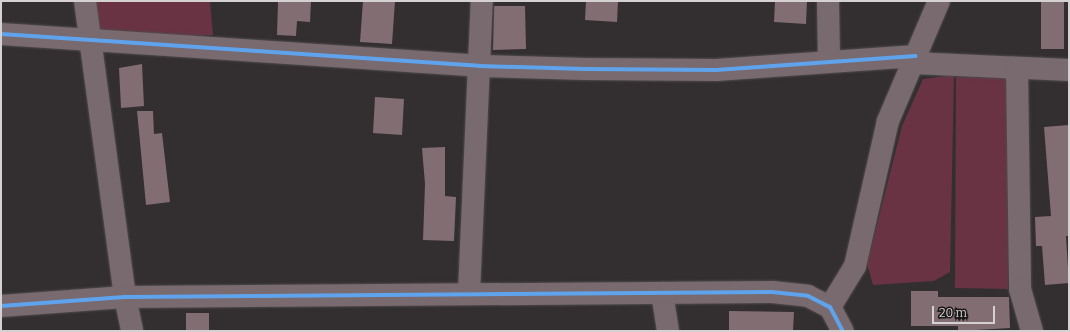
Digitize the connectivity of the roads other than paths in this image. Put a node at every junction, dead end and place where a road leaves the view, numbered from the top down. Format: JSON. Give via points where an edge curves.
{"nodes":[{"id":1,"x":85,"y":1,"type":"edge"},
{"id":2,"x":482,"y":1,"type":"edge"},
{"id":3,"x":828,"y":1,"type":"edge"},
{"id":4,"x":939,"y":1,"type":"edge"},
{"id":5,"x":1,"y":34,"type":"edge"},
{"id":6,"x":91,"y":41,"type":"junction"},
{"id":7,"x":914,"y":60,"type":"junction"},
{"id":8,"x":828,"y":61,"type":"junction"},
{"id":9,"x":479,"y":66,"type":"junction"},
{"id":10,"x":1017,"y":68,"type":"junction"},
{"id":11,"x":1069,"y":70,"type":"edge"},
{"id":12,"x":469,"y":293,"type":"junction"},
{"id":13,"x":662,"y":294,"type":"junction"},
{"id":14,"x":125,"y":297,"type":"junction"},
{"id":15,"x":1,"y":306,"type":"edge"},
{"id":16,"x":830,"y":307,"type":"junction"},
{"id":17,"x":132,"y":331,"type":"edge"},
{"id":18,"x":668,"y":331,"type":"edge"},
{"id":19,"x":843,"y":331,"type":"edge"},
{"id":20,"x":1032,"y":331,"type":"edge"}],
"edges":[{"from":1,"to":6,"type":"street"},
{"from":2,"to":9,"type":"street"},
{"from":3,"to":8,"type":"street"},
{"from":4,"to":7,"type":"street"},
{"from":5,"to":6,"type":"street"},
{"from":6,"to":9,"type":"street"},
{"from":6,"to":14,"type":"street"},
{"from":7,"to":8,"type":"street"},
{"from":7,"to":10,"type":"street"},
{"from":7,"to":16,"type":"street","via":[[888,121],[855,266]]},
{"from":8,"to":9,"type":"street","via":[[716,70]]},
{"from":9,"to":12,"type":"street"},
{"from":10,"to":11,"type":"street"},
{"from":10,"to":20,"type":"street","via":[[1020,289]]},
{"from":12,"to":13,"type":"street"},
{"from":12,"to":14,"type":"street"},
{"from":13,"to":16,"type":"street","via":[[772,292],[808,296]]},
{"from":13,"to":18,"type":"street"},
{"from":14,"to":15,"type":"street"},
{"from":14,"to":17,"type":"street"},
{"from":16,"to":19,"type":"street"}]}
